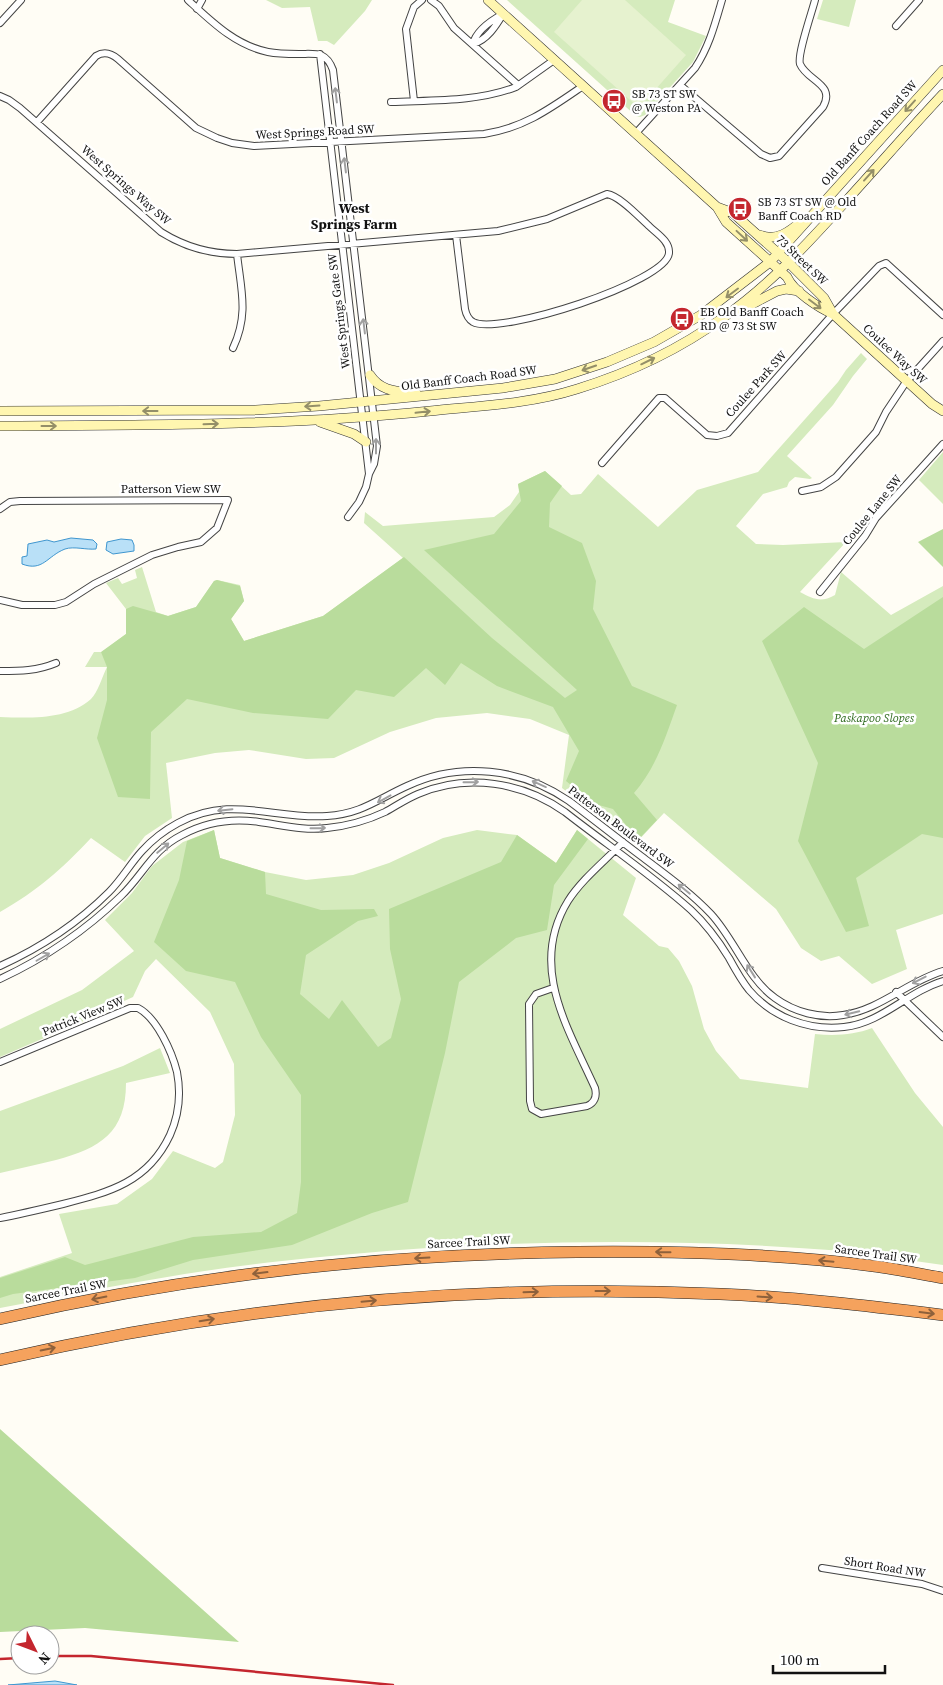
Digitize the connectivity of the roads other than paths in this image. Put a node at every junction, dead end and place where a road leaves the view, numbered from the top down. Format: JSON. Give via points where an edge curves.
{"nodes":[{"id":1,"x":21,"y":0,"type":"edge"},
{"id":2,"x":188,"y":0,"type":"edge"},
{"id":3,"x":202,"y":0,"type":"edge"},
{"id":4,"x":422,"y":0,"type":"edge"},
{"id":5,"x":431,"y":0,"type":"edge"},
{"id":6,"x":488,"y":0,"type":"edge"},
{"id":7,"x":722,"y":0,"type":"edge"},
{"id":8,"x":816,"y":0,"type":"edge"},
{"id":9,"x":919,"y":0,"type":"edge"},
{"id":10,"x":197,"y":8,"type":"junction"},
{"id":11,"x":502,"y":14,"type":"junction"},
{"id":12,"x":0,"y":24,"type":"edge"},
{"id":13,"x":896,"y":26,"type":"dead end"},
{"id":14,"x":473,"y":44,"type":"junction"},
{"id":15,"x":320,"y":54,"type":"junction"},
{"id":16,"x":554,"y":60,"type":"junction"},
{"id":17,"x":943,"y":70,"type":"edge"},
{"id":18,"x":518,"y":85,"type":"junction"},
{"id":19,"x":680,"y":85,"type":"junction"},
{"id":20,"x":583,"y":86,"type":"junction"},
{"id":21,"x":943,"y":94,"type":"edge"},
{"id":22,"x":0,"y":96,"type":"edge"},
{"id":23,"x":414,"y":101,"type":"junction"},
{"id":24,"x":391,"y":102,"type":"dead end"},
{"id":25,"x":37,"y":122,"type":"junction"},
{"id":26,"x":636,"y":134,"type":"junction"},
{"id":27,"x":342,"y":142,"type":"junction"},
{"id":28,"x":330,"y":143,"type":"junction"},
{"id":29,"x":826,"y":199,"type":"junction"},
{"id":30,"x":717,"y":206,"type":"junction"},
{"id":31,"x":754,"y":232,"type":"junction"},
{"id":32,"x":456,"y":235,"type":"junction"},
{"id":33,"x":354,"y":244,"type":"junction"},
{"id":34,"x":342,"y":245,"type":"junction"},
{"id":35,"x":238,"y":254,"type":"junction"},
{"id":36,"x":778,"y":254,"type":"junction"},
{"id":37,"x":770,"y":262,"type":"junction"},
{"id":38,"x":789,"y":263,"type":"junction"},
{"id":39,"x":780,"y":271,"type":"junction"},
{"id":40,"x":799,"y":291,"type":"junction"},
{"id":41,"x":833,"y":314,"type":"junction"},
{"id":42,"x":943,"y":315,"type":"edge"},
{"id":43,"x":710,"y":327,"type":"junction"},
{"id":44,"x":943,"y":342,"type":"edge"},
{"id":45,"x":233,"y":348,"type":"dead end"},
{"id":46,"x":370,"y":375,"type":"junction"},
{"id":47,"x":906,"y":382,"type":"junction"},
{"id":48,"x":444,"y":395,"type":"junction"},
{"id":49,"x":372,"y":400,"type":"junction"},
{"id":50,"x":361,"y":402,"type":"junction"},
{"id":51,"x":0,"y":411,"type":"edge"},
{"id":52,"x":943,"y":411,"type":"edge"},
{"id":53,"x":375,"y":416,"type":"junction"},
{"id":54,"x":363,"y":418,"type":"junction"},
{"id":55,"x":315,"y":420,"type":"junction"},
{"id":56,"x":0,"y":426,"type":"edge"},
{"id":57,"x":366,"y":442,"type":"junction"},
{"id":58,"x":943,"y":444,"type":"edge"},
{"id":59,"x":602,"y":462,"type":"dead end"},
{"id":60,"x":369,"y":474,"type":"junction"},
{"id":61,"x":802,"y":491,"type":"dead end"},
{"id":62,"x":0,"y":509,"type":"edge"},
{"id":63,"x":348,"y":517,"type":"dead end"},
{"id":64,"x":820,"y":592,"type":"dead end"},
{"id":65,"x":0,"y":600,"type":"edge"},
{"id":66,"x":56,"y":662,"type":"dead end"},
{"id":67,"x":0,"y":672,"type":"edge"},
{"id":68,"x":496,"y":772,"type":"junction"},
{"id":69,"x":494,"y":783,"type":"junction"},
{"id":70,"x":356,"y":810,"type":"junction"},
{"id":71,"x":360,"y":822,"type":"junction"},
{"id":72,"x":623,"y":842,"type":"junction"},
{"id":73,"x":615,"y":851,"type":"junction"},
{"id":74,"x":719,"y":923,"type":"junction"},
{"id":75,"x":710,"y":930,"type":"junction"},
{"id":76,"x":0,"y":966,"type":"edge"},
{"id":77,"x":943,"y":971,"type":"edge"},
{"id":78,"x":0,"y":979,"type":"edge"},
{"id":79,"x":943,"y":981,"type":"edge"},
{"id":80,"x":553,"y":988,"type":"junction"},
{"id":81,"x":896,"y":992,"type":"junction"},
{"id":82,"x":903,"y":1000,"type":"junction"},
{"id":83,"x":786,"y":1005,"type":"junction"},
{"id":84,"x":780,"y":1015,"type":"junction"},
{"id":85,"x":943,"y":1037,"type":"edge"},
{"id":86,"x":0,"y":1062,"type":"edge"},
{"id":87,"x":0,"y":1218,"type":"edge"},
{"id":88,"x":874,"y":1266,"type":"junction"},
{"id":89,"x":943,"y":1272,"type":"edge"},
{"id":90,"x":943,"y":1278,"type":"edge"},
{"id":91,"x":943,"y":1314,"type":"edge"},
{"id":92,"x":0,"y":1319,"type":"edge"},
{"id":93,"x":0,"y":1360,"type":"edge"},
{"id":94,"x":822,"y":1568,"type":"dead end"},
{"id":95,"x":943,"y":1591,"type":"edge"}],
"edges":[{"from":1,"to":12,"type":"street"},
{"from":2,"to":10,"type":"street"},
{"from":3,"to":10,"type":"street"},
{"from":4,"to":23,"type":"street","via":[[414,7],[406,29]]},
{"from":5,"to":14,"type":"street","via":[[454,28]]},
{"from":6,"to":11,"type":"main road","name":"73 Street SW"},
{"from":7,"to":19,"type":"street","via":[[704,52],[696,68]]},
{"from":8,"to":19,"type":"street","via":[[799,60],[804,70],[826,91],[827,101],[779,156],[770,158],[761,154]]},
{"from":9,"to":13,"type":"street"},
{"from":10,"to":15,"type":"street","via":[[225,33],[253,47],[279,53]]},
{"from":11,"to":14,"type":"street","via":[[480,42]]},
{"from":11,"to":16,"type":"main road","name":"73 Street SW"},
{"from":14,"to":18,"type":"street"},
{"from":27,"to":15,"type":"street","name":"West Springs Gate SW","one_way":true,"via":[[333,70]]},
{"from":15,"to":28,"type":"street","name":"West Springs Gate SW"},
{"from":16,"to":18,"type":"street"},
{"from":16,"to":20,"type":"main road","name":"73 Street SW"},
{"from":17,"to":29,"type":"main road","name":"Old Banff Coach Road SW","one_way":true},
{"from":18,"to":23,"type":"street","via":[[473,98]]},
{"from":19,"to":26,"type":"street"},
{"from":20,"to":26,"type":"main road","name":"73 Street SW"},
{"from":20,"to":27,"type":"street","name":"West Springs Road SW","via":[[533,118],[500,131]]},
{"from":38,"to":21,"type":"main road","one_way":true},
{"from":22,"to":25,"type":"street","name":"West Springs Way SW"},
{"from":23,"to":24,"type":"street"},
{"from":25,"to":28,"type":"street","name":"West Springs Road SW","via":[[96,56],[104,53],[114,55],[196,128],[217,138],[254,146]]},
{"from":25,"to":35,"type":"street","name":"West Springs Way SW","via":[[161,232],[187,246],[208,252]]},
{"from":26,"to":30,"type":"main road","name":"73 Street SW"},
{"from":27,"to":28,"type":"street","name":"West Springs Road SW"},
{"from":33,"to":27,"type":"street","name":"West Springs Gate SW","one_way":true},
{"from":28,"to":34,"type":"street","name":"West Springs Gate SW"},
{"from":29,"to":31,"type":"main road","via":[[782,235],[770,238]]},
{"from":29,"to":36,"type":"main road","name":"Old Banff Coach Road SW"},
{"from":30,"to":31,"type":"main road","name":"73 Street SW","via":[[733,213]]},
{"from":30,"to":37,"type":"main road","name":"73 Street SW","one_way":true,"via":[[726,222]]},
{"from":31,"to":36,"type":"main road","name":"73 Street SW"},
{"from":32,"to":32,"type":"street","name":"West Springs Way SW","via":[[535,223],[610,194],[666,242],[669,252],[663,264],[625,286],[587,301],[533,317],[477,323],[468,317],[465,309]]},
{"from":32,"to":33,"type":"street","name":"West Springs Way SW"},
{"from":33,"to":34,"type":"street","name":"West Springs Way SW"},
{"from":46,"to":33,"type":"street","name":"West Springs Gate SW","one_way":true},
{"from":34,"to":35,"type":"street","name":"West Springs Way SW"},
{"from":34,"to":50,"type":"street","name":"West Springs Gate SW"},
{"from":35,"to":45,"type":"street","via":[[243,314]]},
{"from":36,"to":37,"type":"main road","name":"Old Banff Coach Road SW"},
{"from":36,"to":38,"type":"main road","name":"73 Street SW"},
{"from":37,"to":39,"type":"main road","name":"73 Street SW"},
{"from":37,"to":48,"type":"main road","name":"Old Banff Coach Road SW","one_way":true,"via":[[701,315],[654,342],[607,362],[555,379]]},
{"from":38,"to":39,"type":"main road"},
{"from":38,"to":41,"type":"main road","name":"73 Street SW","via":[[824,298]]},
{"from":39,"to":40,"type":"main road","name":"73 Street SW"},
{"from":39,"to":43,"type":"main road"},
{"from":40,"to":41,"type":"main road","name":"73 Street SW","one_way":true,"via":[[816,306]]},
{"from":40,"to":43,"type":"main road","via":[[777,291]]},
{"from":41,"to":42,"type":"street","via":[[879,266],[886,263]]},
{"from":41,"to":47,"type":"main road","name":"Coulee Way SW"},
{"from":41,"to":59,"type":"street","name":"Coulee Park SW","via":[[728,433],[707,436],[665,398],[659,398]]},
{"from":53,"to":43,"type":"main road","one_way":true,"via":[[527,400],[576,389],[645,363]]},
{"from":44,"to":47,"type":"street"},
{"from":46,"to":48,"type":"main road","via":[[376,383],[390,390]]},
{"from":46,"to":49,"type":"street","name":"West Springs Gate SW"},
{"from":47,"to":52,"type":"main road","name":"Coulee Way SW"},
{"from":47,"to":61,"type":"street","via":[[876,432],[836,477],[821,488]]},
{"from":48,"to":49,"type":"main road","name":"Old Banff Coach Road SW"},
{"from":49,"to":50,"type":"main road","name":"Old Banff Coach Road SW"},
{"from":49,"to":53,"type":"street","name":"West Springs Gate SW"},
{"from":50,"to":51,"type":"main road","name":"Old Banff Coach Road SW","one_way":true,"via":[[256,410]]},
{"from":50,"to":54,"type":"street","name":"West Springs Gate SW"},
{"from":53,"to":54,"type":"main road"},
{"from":60,"to":53,"type":"street","name":"West Springs Gate SW","one_way":true,"via":[[376,456]]},
{"from":54,"to":55,"type":"main road"},
{"from":54,"to":57,"type":"street","name":"West Springs Gate SW"},
{"from":56,"to":55,"type":"main road","one_way":true,"via":[[188,425]]},
{"from":55,"to":57,"type":"main road","via":[[354,434]]},
{"from":57,"to":60,"type":"street","name":"West Springs Gate SW"},
{"from":58,"to":64,"type":"street","name":"Coulee Lane SW","via":[[876,518]]},
{"from":60,"to":63,"type":"street","name":"West Springs Gate SW","via":[[366,487]]},
{"from":62,"to":65,"type":"street","name":"Patterson View SW","via":[[10,502],[20,501],[228,500],[217,528],[201,542],[152,555],[66,602],[22,605]]},
{"from":66,"to":67,"type":"street","via":[[43,668]]},
{"from":68,"to":69,"type":"street"},
{"from":68,"to":70,"type":"street","name":"Patterson Boulevard SW","one_way":true,"via":[[467,771],[434,776]]},
{"from":72,"to":68,"type":"street","name":"Patterson Boulevard SW","one_way":true,"via":[[556,792],[528,779]]},
{"from":71,"to":69,"type":"street","name":"Patterson Boulevard SW","one_way":true,"via":[[435,788],[462,783]]},
{"from":69,"to":73,"type":"street","name":"Patterson Boulevard SW","via":[[546,800]]},
{"from":70,"to":71,"type":"street"},
{"from":70,"to":76,"type":"street","name":"Patterson Boulevard SW","one_way":true,"via":[[314,817],[235,809],[210,812],[181,822],[148,845],[116,885],[80,917],[44,943]]},
{"from":78,"to":71,"type":"street","name":"Patterson Boulevard SW","one_way":true,"via":[[51,953],[82,931],[122,896],[164,847],[195,828],[223,821],[316,829]]},
{"from":72,"to":73,"type":"street"},
{"from":74,"to":72,"type":"street","name":"Patterson Boulevard SW","one_way":true,"via":[[686,890]]},
{"from":73,"to":75,"type":"street","name":"Patterson Boulevard SW","via":[[678,899]]},
{"from":73,"to":80,"type":"street","via":[[575,891],[562,913],[552,944]]},
{"from":74,"to":75,"type":"street"},
{"from":83,"to":74,"type":"street","name":"Patterson Boulevard SW","one_way":true,"via":[[756,980]]},
{"from":75,"to":84,"type":"street","name":"Patterson Boulevard SW","via":[[748,989]]},
{"from":77,"to":81,"type":"street","name":"Patterson Boulevard SW","one_way":true},
{"from":79,"to":82,"type":"street","name":"Patterson Boulevard SW"},
{"from":80,"to":80,"type":"street","via":[[595,1088],[595,1097],[587,1106],[541,1114],[532,1109],[530,1101],[529,1004],[536,994]]},
{"from":81,"to":82,"type":"street"},
{"from":81,"to":83,"type":"street","name":"Patterson Boulevard SW","one_way":true,"via":[[870,1008],[843,1016],[816,1015]]},
{"from":82,"to":84,"type":"street","name":"Patterson Boulevard SW","via":[[866,1022],[843,1027],[811,1026]]},
{"from":82,"to":85,"type":"street"},
{"from":83,"to":84,"type":"street"},
{"from":86,"to":87,"type":"street","name":"Patrick View SW","via":[[130,1008],[138,1008],[150,1018],[171,1052],[179,1088],[178,1111],[169,1137],[155,1160],[136,1177],[118,1188],[96,1195]]},
{"from":88,"to":89,"type":"highway"},
{"from":88,"to":90,"type":"highway","name":"Sarcee Trail SW"},
{"from":88,"to":92,"type":"highway","name":"Sarcee Trail SW","one_way":true,"via":[[662,1252],[542,1252],[416,1258],[206,1280]]},
{"from":93,"to":91,"type":"highway","one_way":true,"via":[[102,1338],[238,1316],[363,1301],[464,1295],[581,1291],[722,1294]]},
{"from":94,"to":95,"type":"street","name":"Short Road NW","via":[[922,1584]]}]}
